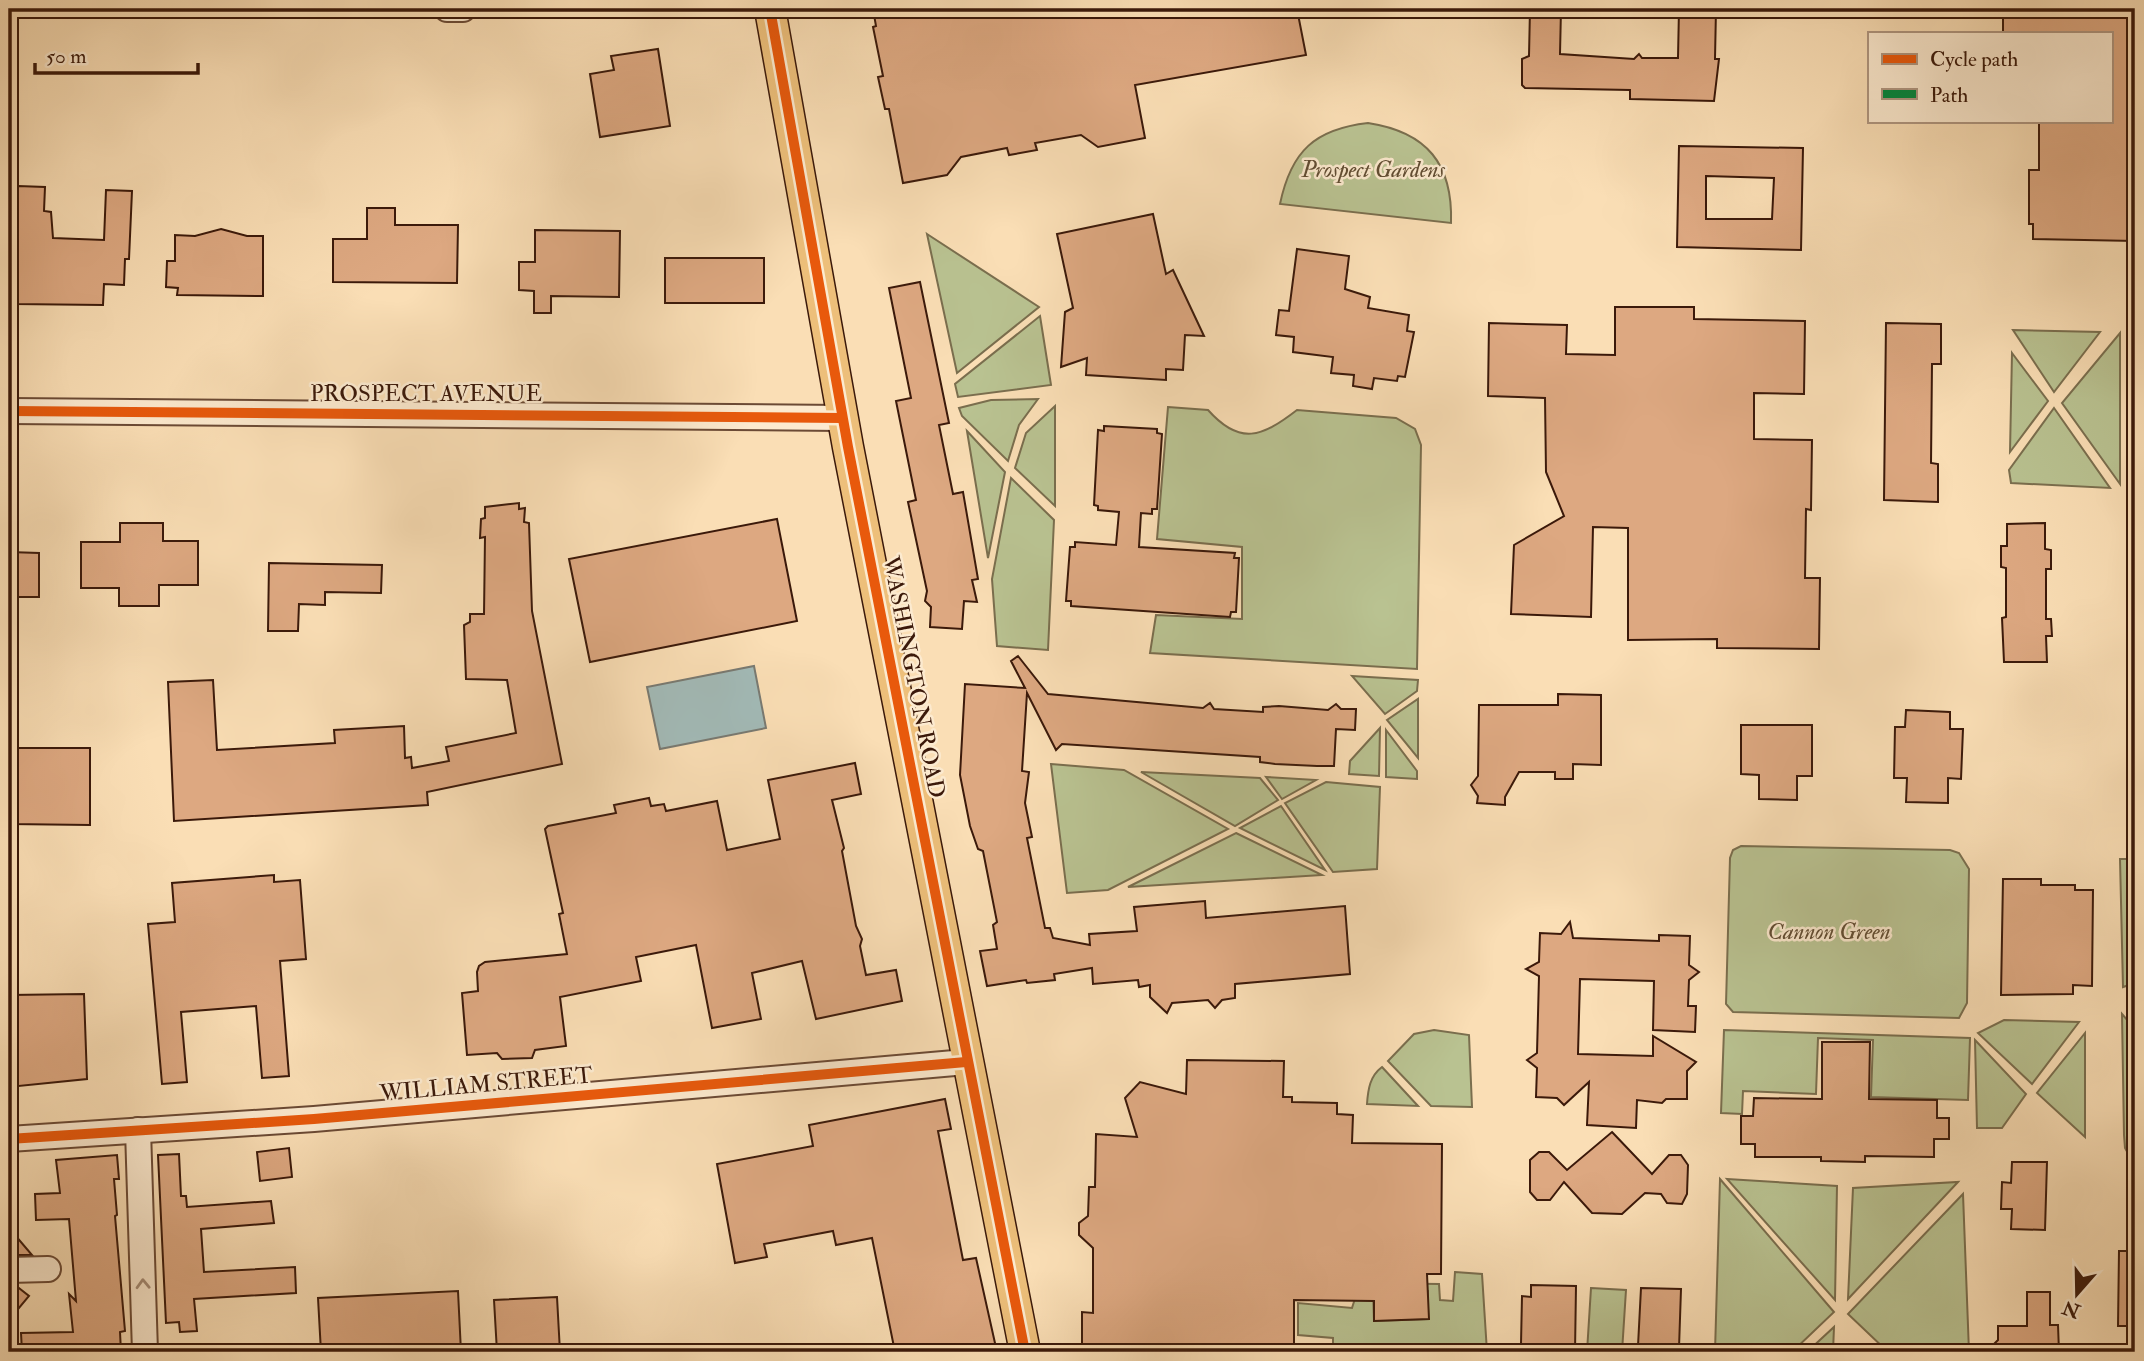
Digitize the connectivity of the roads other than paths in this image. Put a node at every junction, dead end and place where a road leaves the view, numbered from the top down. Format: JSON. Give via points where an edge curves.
{"nodes":[{"id":1,"x":447,"y":9,"type":"edge"},
{"id":2,"x":463,"y":9,"type":"edge"},
{"id":3,"x":770,"y":9,"type":"edge"},
{"id":4,"x":9,"y":411,"type":"edge"},
{"id":5,"x":842,"y":418,"type":"junction"},
{"id":6,"x":966,"y":1062,"type":"junction"},
{"id":7,"x":138,"y":1130,"type":"junction"},
{"id":8,"x":9,"y":1139,"type":"edge"},
{"id":9,"x":48,"y":1269,"type":"dead end"},
{"id":10,"x":9,"y":1270,"type":"edge"},
{"id":11,"x":145,"y":1352,"type":"edge"},
{"id":12,"x":1025,"y":1352,"type":"edge"}],
"edges":[{"from":1,"to":2,"type":"street"},
{"from":3,"to":5,"type":"main road","name":"WASHINGTON ROAD"},
{"from":4,"to":5,"type":"street","name":"PROSPECT AVENUE"},
{"from":5,"to":6,"type":"main road","name":"WASHINGTON ROAD"},
{"from":6,"to":7,"type":"street","name":"WILLIAM STREET"},
{"from":6,"to":12,"type":"main road","name":"WASHINGTON ROAD"},
{"from":7,"to":8,"type":"street","name":"WILLIAM STREET"},
{"from":11,"to":7,"type":"street","one_way":true},
{"from":9,"to":10,"type":"street"}]}
